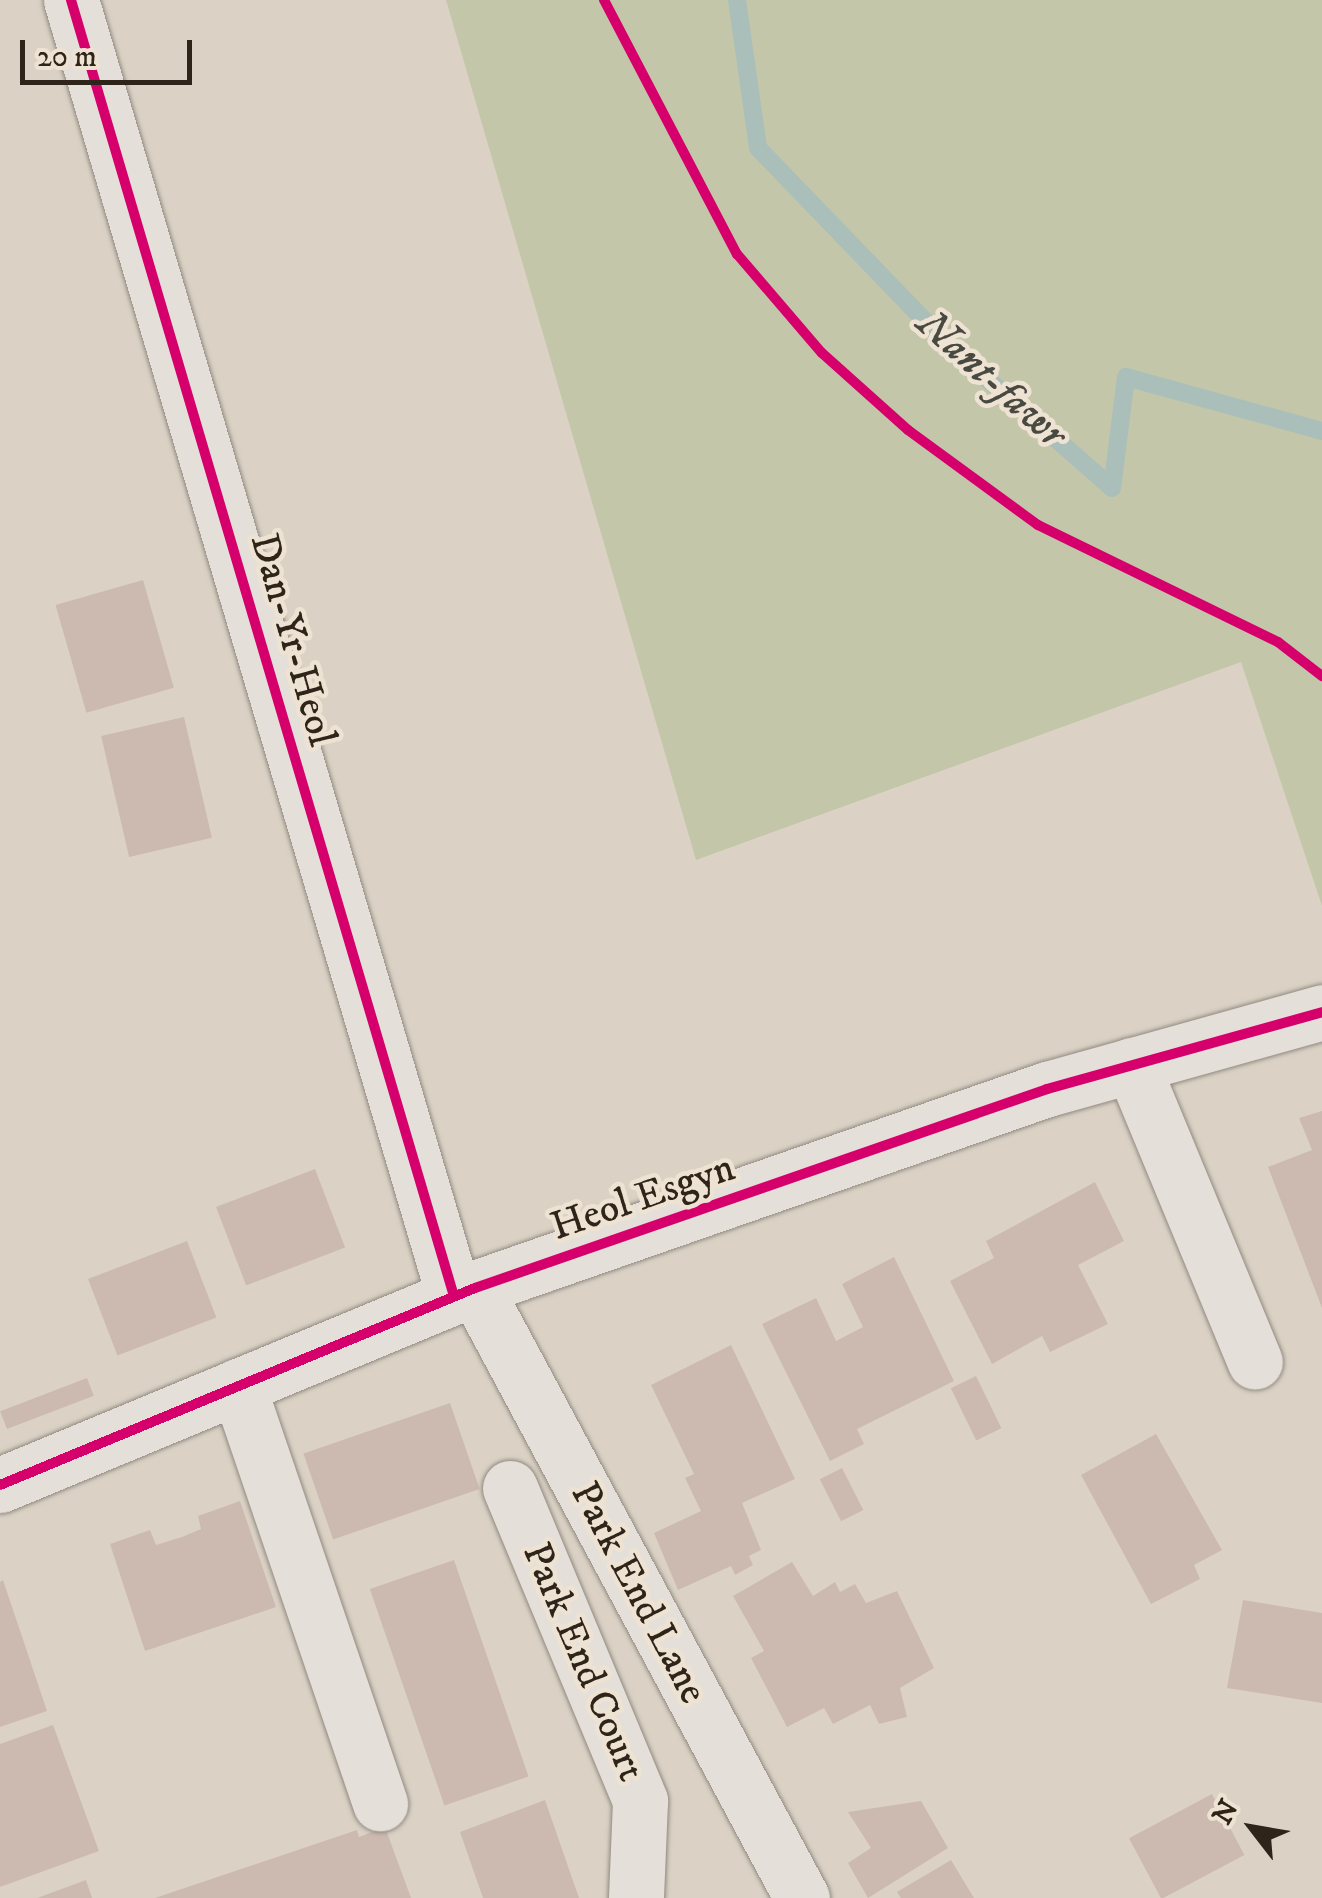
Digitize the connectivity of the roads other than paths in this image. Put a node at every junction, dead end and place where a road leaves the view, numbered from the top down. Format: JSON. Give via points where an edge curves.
{"nodes":[{"id":1,"x":71,"y":0,"type":"edge"},
{"id":2,"x":1322,"y":1012,"type":"edge"},
{"id":3,"x":1132,"y":1065,"type":"junction"},
{"id":4,"x":465,"y":1292,"type":"junction"},
{"id":5,"x":1255,"y":1362,"type":"dead end"},
{"id":6,"x":238,"y":1386,"type":"junction"},
{"id":7,"x":0,"y":1485,"type":"edge"},
{"id":8,"x":510,"y":1488,"type":"dead end"},
{"id":9,"x":380,"y":1804,"type":"dead end"},
{"id":10,"x":636,"y":1898,"type":"edge"},
{"id":11,"x":802,"y":1898,"type":"edge"}],
"edges":[{"from":1,"to":4,"type":"street","name":"Dan-Yr-Heol"},
{"from":2,"to":3,"type":"street","name":"Heol Esgyn"},
{"from":3,"to":4,"type":"street","name":"Heol Esgyn"},
{"from":3,"to":5,"type":"street"},
{"from":4,"to":6,"type":"street","name":"Heol Esgyn"},
{"from":4,"to":11,"type":"street","name":"Park End Lane"},
{"from":6,"to":7,"type":"street","name":"Heol Esgyn"},
{"from":6,"to":9,"type":"street"},
{"from":8,"to":10,"type":"street","name":"Park End Court","via":[[640,1801]]}]}
